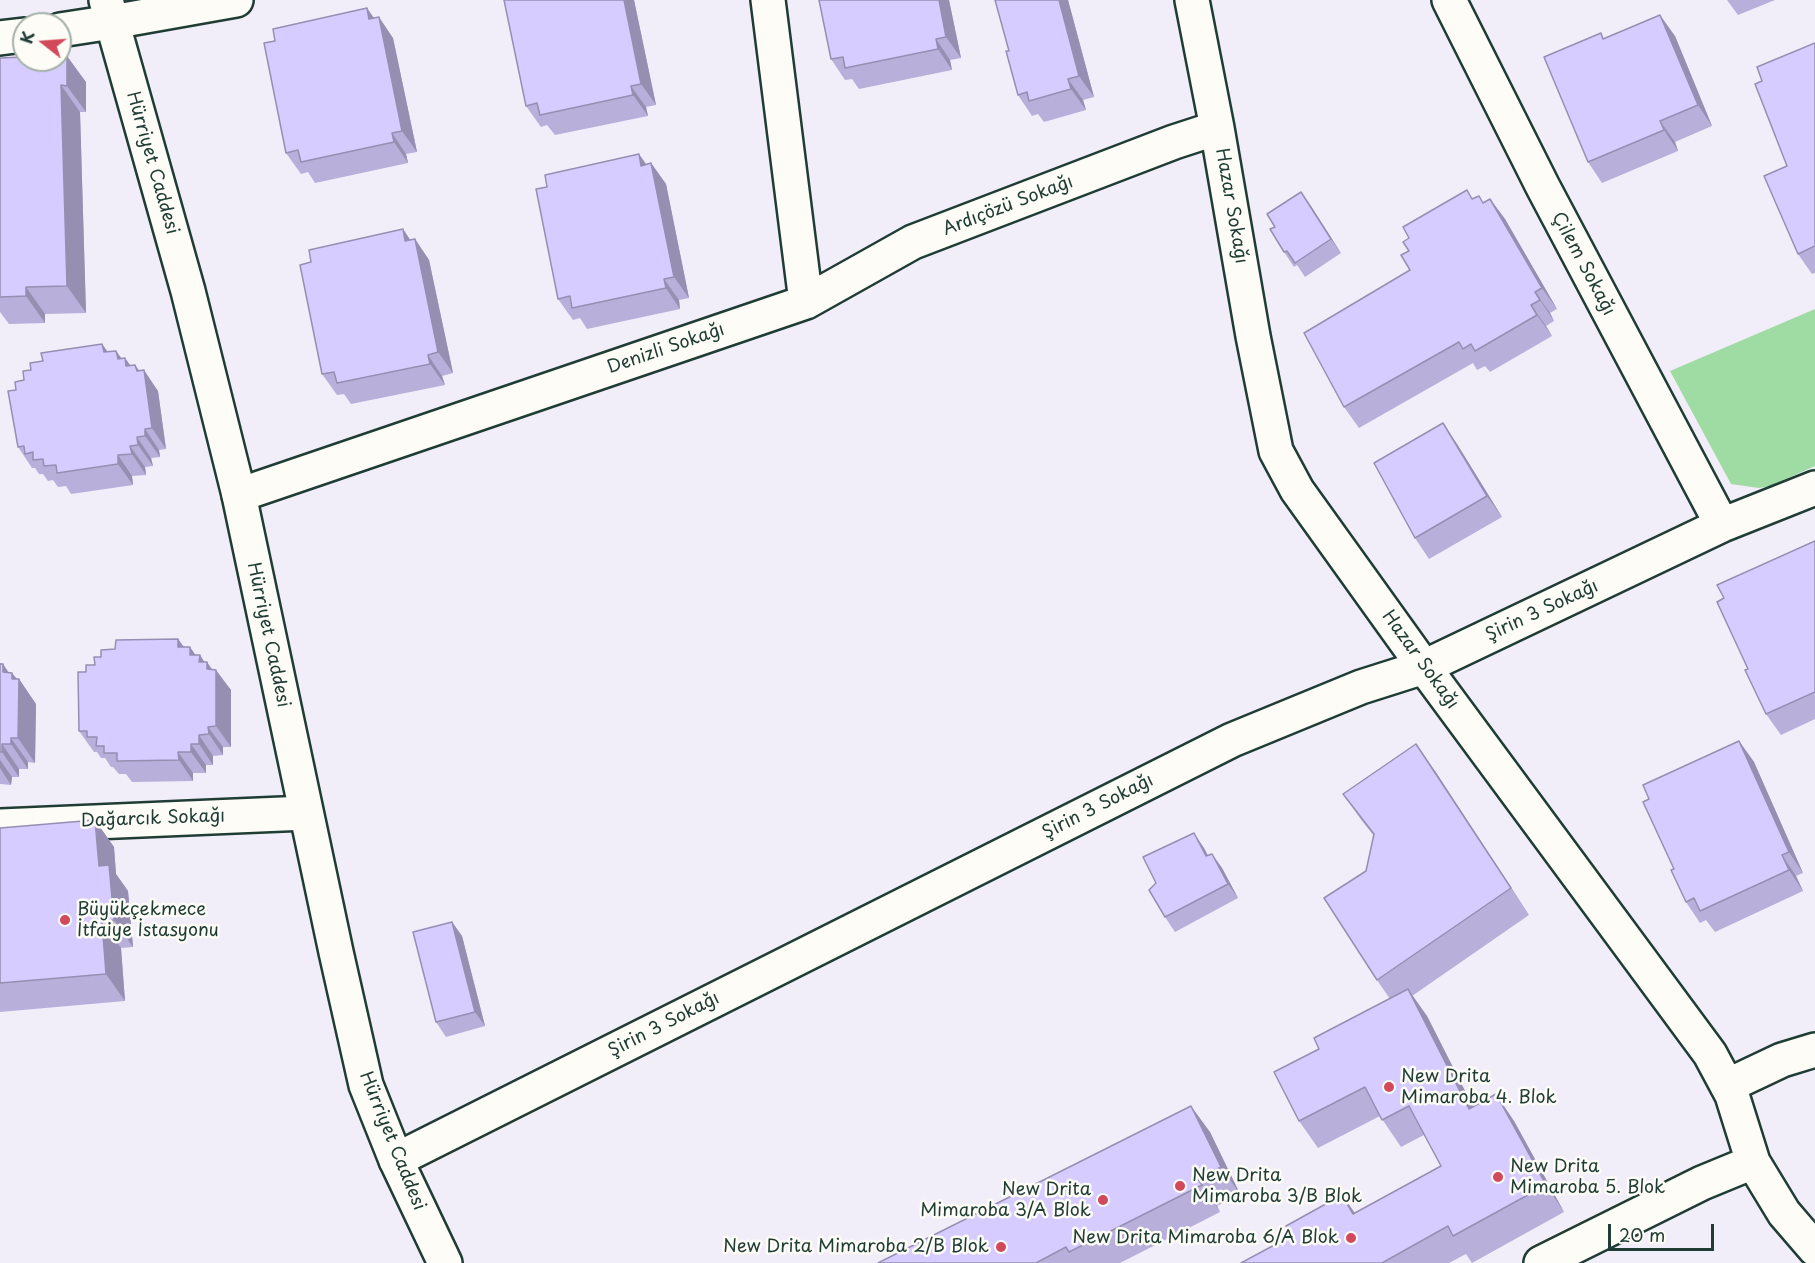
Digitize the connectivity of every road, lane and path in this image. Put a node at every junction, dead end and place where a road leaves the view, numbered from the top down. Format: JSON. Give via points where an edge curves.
{"nodes":[{"id":1,"x":236,"y":0,"type":"edge"},
{"id":2,"x":768,"y":0,"type":"edge"},
{"id":3,"x":1192,"y":0,"type":"edge"},
{"id":4,"x":1449,"y":0,"type":"edge"},
{"id":5,"x":109,"y":11,"type":"edge"},
{"id":6,"x":72,"y":25,"type":"edge"},
{"id":7,"x":1217,"y":128,"type":"junction"},
{"id":8,"x":806,"y":302,"type":"junction"},
{"id":9,"x":1815,"y":488,"type":"edge"},
{"id":10,"x":239,"y":495,"type":"junction"},
{"id":11,"x":1722,"y":525,"type":"junction"},
{"id":12,"x":1424,"y":667,"type":"junction"},
{"id":13,"x":306,"y":813,"type":"junction"},
{"id":14,"x":0,"y":825,"type":"edge"},
{"id":15,"x":1815,"y":1050,"type":"edge"},
{"id":16,"x":1727,"y":1086,"type":"junction"},
{"id":17,"x":396,"y":1160,"type":"junction"},
{"id":18,"x":1753,"y":1161,"type":"junction"},
{"id":19,"x":1815,"y":1249,"type":"edge"},
{"id":20,"x":445,"y":1263,"type":"edge"},
{"id":21,"x":1541,"y":1263,"type":"edge"}],
"edges":[{"from":1,"to":5,"type":"street"},
{"from":2,"to":8,"type":"street"},
{"from":3,"to":7,"type":"street","name":"Hazar Sokağı"},
{"from":4,"to":11,"type":"street","name":"Çilem Sokağı"},
{"from":5,"to":6,"type":"street"},
{"from":5,"to":10,"type":"street","name":"Hürriyet Caddesi","via":[[188,291]]},
{"from":7,"to":8,"type":"street","name":"Ardıçözü Sokağı","via":[[913,242]]},
{"from":7,"to":12,"type":"street","name":"Hazar Sokağı","via":[[1276,451],[1297,490]]},
{"from":8,"to":10,"type":"street","name":"Denizli Sokağı"},
{"from":9,"to":11,"type":"street","name":"Şirin 3 Sokağı"},
{"from":10,"to":13,"type":"street","name":"Hürriyet Caddesi"},
{"from":11,"to":12,"type":"street","name":"Şirin 3 Sokağı"},
{"from":12,"to":16,"type":"street","name":"Hazar Sokağı","via":[[1710,1054]]},
{"from":12,"to":17,"type":"street","name":"Şirin 3 Sokağı","via":[[1361,687],[1232,740]]},
{"from":13,"to":14,"type":"street","name":"Dağarcık Sokağı"},
{"from":13,"to":17,"type":"street","name":"Hürriyet Caddesi","via":[[366,1085]]},
{"from":15,"to":16,"type":"street","via":[[1782,1060]]},
{"from":16,"to":18,"type":"street","name":"Hazar Sokağı"},
{"from":17,"to":20,"type":"street","name":"Hürriyet Caddesi"},
{"from":18,"to":19,"type":"street","name":"Hazar Sokağı","via":[[1784,1213]]},
{"from":18,"to":21,"type":"street"}]}
